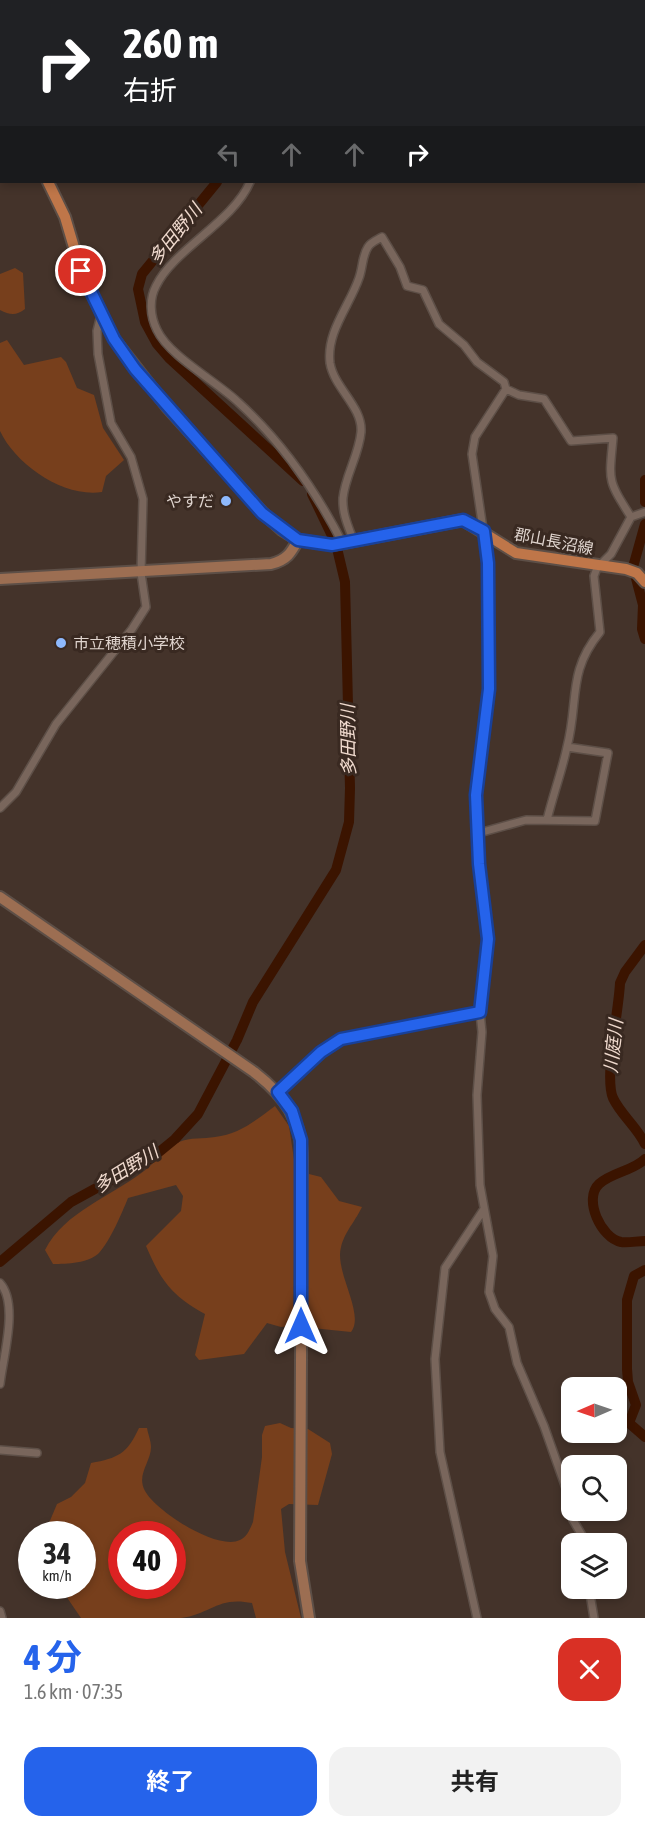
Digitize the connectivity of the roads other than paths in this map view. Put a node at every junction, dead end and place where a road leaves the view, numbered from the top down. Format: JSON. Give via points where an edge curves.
{"nodes":[{"id":1,"x":49,"y":183,"type":"edge"},
{"id":2,"x":249,"y":183,"type":"edge"},
{"id":3,"x":101,"y":315,"type":"junction"},
{"id":4,"x":506,"y":389,"type":"junction"},
{"id":5,"x":645,"y":512,"type":"edge"},
{"id":6,"x":634,"y":516,"type":"junction"},
{"id":7,"x":484,"y":531,"type":"junction"},
{"id":8,"x":298,"y":540,"type":"junction"},
{"id":9,"x":349,"y":543,"type":"junction"},
{"id":10,"x":600,"y":565,"type":"junction"},
{"id":11,"x":141,"y":573,"type":"junction"},
{"id":12,"x":0,"y":579,"type":"edge"},
{"id":13,"x":644,"y":580,"type":"edge"},
{"id":14,"x":567,"y":747,"type":"junction"},
{"id":15,"x":0,"y":808,"type":"edge"},
{"id":16,"x":547,"y":819,"type":"junction"},
{"id":17,"x":479,"y":833,"type":"junction"},
{"id":18,"x":0,"y":897,"type":"edge"},
{"id":19,"x":480,"y":1012,"type":"junction"},
{"id":20,"x":278,"y":1092,"type":"junction"},
{"id":21,"x":484,"y":1209,"type":"junction"},
{"id":22,"x":0,"y":1284,"type":"edge"},
{"id":23,"x":0,"y":1384,"type":"edge"},
{"id":24,"x":0,"y":1450,"type":"edge"},
{"id":25,"x":37,"y":1453,"type":"dead end"},
{"id":26,"x":581,"y":1533,"type":"edge"},
{"id":27,"x":591,"y":1599,"type":"edge"},
{"id":28,"x":0,"y":1611,"type":"edge"},
{"id":29,"x":2,"y":1618,"type":"edge"},
{"id":30,"x":309,"y":1618,"type":"edge"},
{"id":31,"x":477,"y":1618,"type":"edge"},
{"id":32,"x":594,"y":1618,"type":"edge"}],
"edges":[{"from":1,"to":3,"type":"main road","name":"郡山長沼線","via":[[59,201],[81,271]]},
{"from":2,"to":9,"type":"street","via":[[240,199],[163,274],[150,303],[152,314],[157,330],[170,347],[240,403],[281,448]]},
{"from":3,"to":8,"type":"main road","name":"郡山長沼線","via":[[135,369],[167,407],[262,513]]},
{"from":3,"to":11,"type":"street","via":[[98,354],[111,423],[131,457],[143,499]]},
{"from":4,"to":6,"type":"street","via":[[544,399],[571,441],[613,438],[609,461],[612,486]]},
{"from":4,"to":7,"type":"street","via":[[473,446],[472,463]]},
{"from":4,"to":9,"type":"street","via":[[504,382],[477,362],[439,324],[423,290],[406,286],[385,239],[369,245],[330,349],[330,365],[359,416],[361,431],[343,499]]},
{"from":5,"to":6,"type":"street"},
{"from":6,"to":10,"type":"street"},
{"from":7,"to":9,"type":"main road","name":"郡山長沼線","via":[[463,520]]},
{"from":7,"to":10,"type":"main road","name":"郡山長沼線","via":[[516,553]]},
{"from":7,"to":17,"type":"street","via":[[489,689],[476,780]]},
{"from":8,"to":9,"type":"main road","name":"郡山長沼線"},
{"from":8,"to":11,"type":"street","via":[[291,554],[281,562]]},
{"from":10,"to":13,"type":"main road","name":"郡山長沼線","via":[[637,573]]},
{"from":10,"to":14,"type":"street","via":[[593,581],[600,632],[580,662]]},
{"from":11,"to":12,"type":"street"},
{"from":11,"to":15,"type":"street","via":[[146,602],[140,619],[64,713],[16,792]]},
{"from":14,"to":16,"type":"street"},
{"from":14,"to":16,"type":"street","via":[[608,753],[595,821]]},
{"from":16,"to":17,"type":"street","via":[[526,820]]},
{"from":17,"to":19,"type":"street","via":[[488,939]]},
{"from":18,"to":20,"type":"street","via":[[240,1061]]},
{"from":19,"to":20,"type":"street","via":[[341,1039]]},
{"from":19,"to":21,"type":"street","via":[[477,1138]]},
{"from":20,"to":30,"type":"street","via":[[297,1121],[302,1149],[300,1561]]},
{"from":21,"to":26,"type":"street","via":[[493,1256],[491,1299],[509,1327],[517,1363],[537,1406]]},
{"from":21,"to":31,"type":"street","via":[[445,1268],[435,1359],[440,1452]]},
{"from":22,"to":23,"type":"street","via":[[8,1293],[10,1310]]},
{"from":24,"to":25,"type":"street"},
{"from":27,"to":32,"type":"street"},
{"from":28,"to":29,"type":"street"}]}
